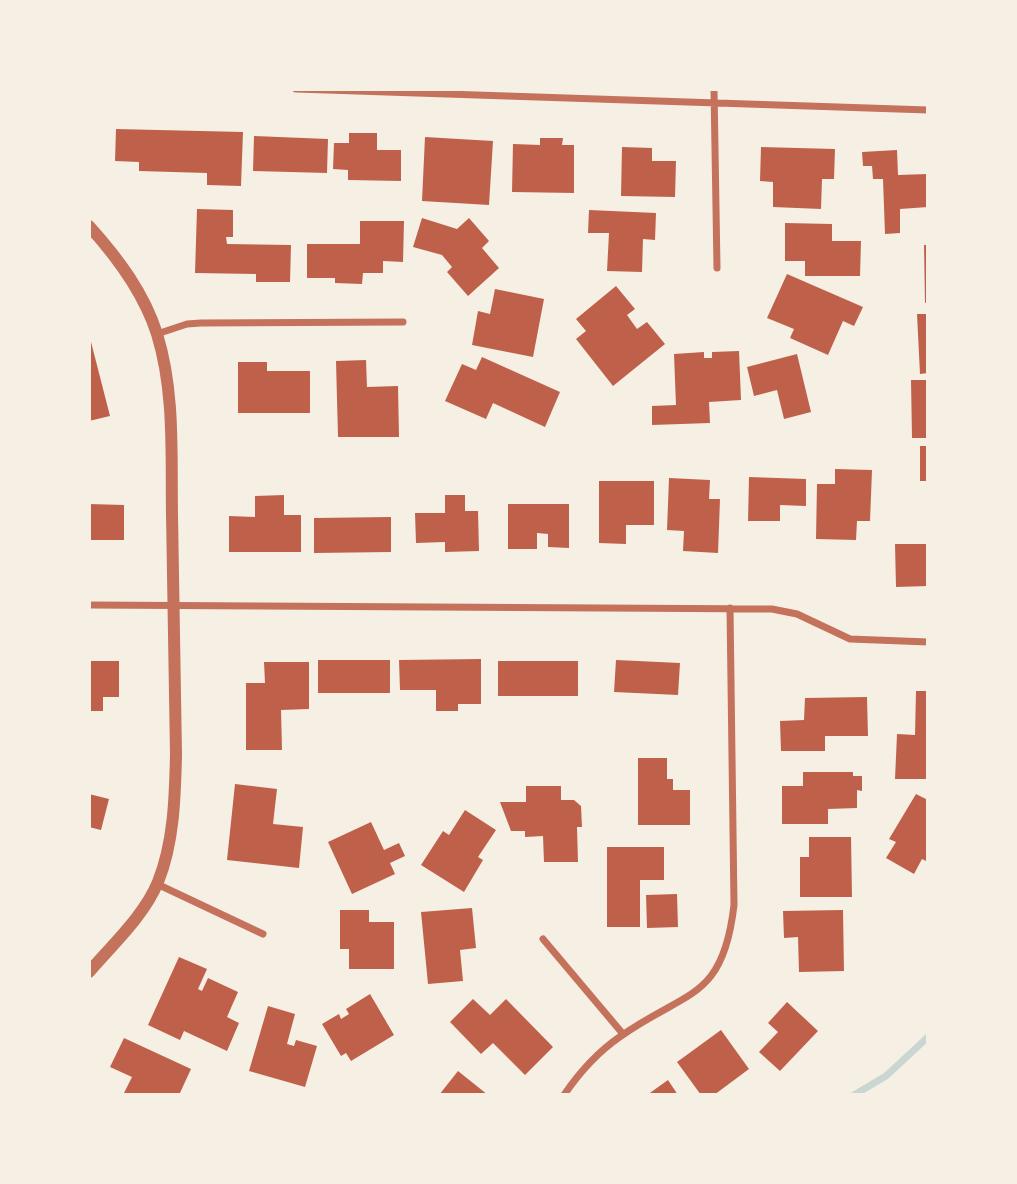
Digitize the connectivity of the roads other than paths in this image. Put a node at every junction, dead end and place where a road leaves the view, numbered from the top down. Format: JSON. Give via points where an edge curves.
{"nodes":[{"id":1,"x":296,"y":89,"type":"edge"},
{"id":2,"x":714,"y":89,"type":"edge"},
{"id":3,"x":714,"y":102,"type":"junction"},
{"id":4,"x":928,"y":110,"type":"edge"},
{"id":5,"x":89,"y":226,"type":"edge"},
{"id":6,"x":717,"y":268,"type":"dead end"},
{"id":7,"x":403,"y":322,"type":"dead end"},
{"id":8,"x":157,"y":334,"type":"junction"},
{"id":9,"x":173,"y":605,"type":"junction"},
{"id":10,"x":89,"y":606,"type":"edge"},
{"id":11,"x":730,"y":608,"type":"junction"},
{"id":12,"x":928,"y":642,"type":"edge"},
{"id":13,"x":157,"y":884,"type":"junction"},
{"id":14,"x":263,"y":934,"type":"dead end"},
{"id":15,"x":543,"y":939,"type":"dead end"},
{"id":16,"x":89,"y":972,"type":"edge"},
{"id":17,"x":623,"y":1034,"type":"junction"},
{"id":18,"x":564,"y":1095,"type":"edge"}],
"edges":[{"from":1,"to":3,"type":"street"},
{"from":2,"to":3,"type":"street"},
{"from":3,"to":4,"type":"street"},
{"from":3,"to":6,"type":"street"},
{"from":5,"to":8,"type":"street","via":[[142,297]]},
{"from":7,"to":8,"type":"street","via":[[201,323]]},
{"from":8,"to":9,"type":"street","via":[[171,424]]},
{"from":9,"to":10,"type":"street"},
{"from":9,"to":11,"type":"street"},
{"from":9,"to":13,"type":"street","via":[[174,808]]},
{"from":11,"to":12,"type":"street","via":[[786,611],[850,639]]},
{"from":11,"to":17,"type":"street","via":[[731,934],[723,957],[696,993]]},
{"from":13,"to":14,"type":"street"},
{"from":13,"to":16,"type":"street"},
{"from":15,"to":17,"type":"street"},
{"from":17,"to":18,"type":"street"}]}
